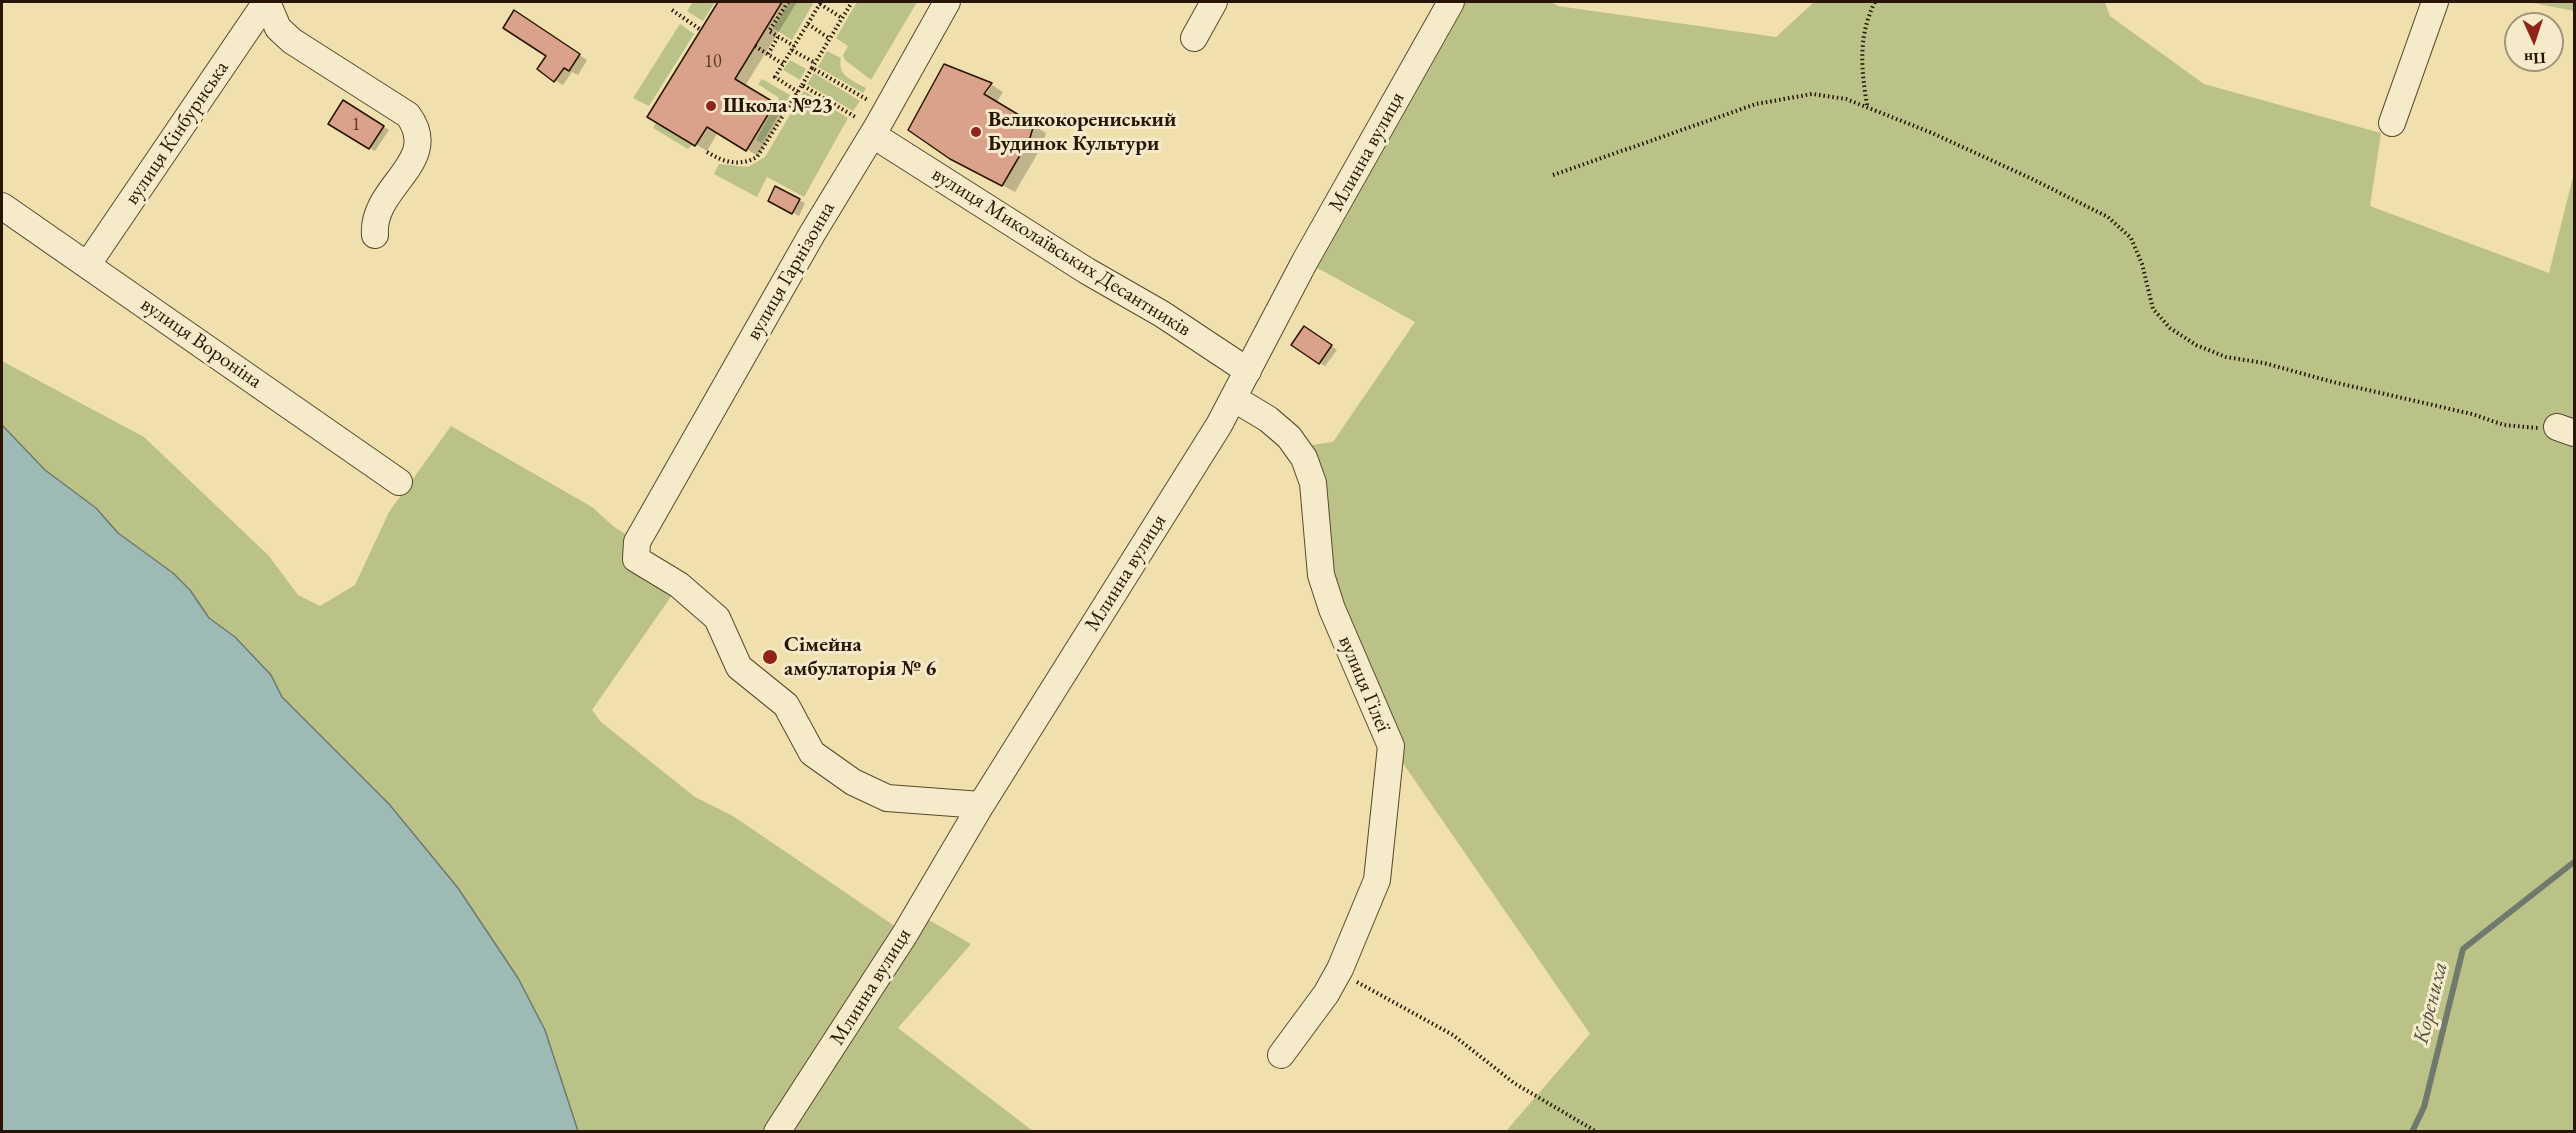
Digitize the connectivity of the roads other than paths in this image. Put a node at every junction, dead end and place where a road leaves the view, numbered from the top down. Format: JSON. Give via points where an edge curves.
{"nodes":[{"id":1,"x":266,"y":2,"type":"edge"},
{"id":2,"x":946,"y":2,"type":"edge"},
{"id":3,"x":1214,"y":2,"type":"edge"},
{"id":4,"x":1451,"y":2,"type":"edge"},
{"id":5,"x":2435,"y":2,"type":"edge"},
{"id":6,"x":1194,"y":38,"type":"dead end"},
{"id":7,"x":2392,"y":123,"type":"dead end"},
{"id":8,"x":878,"y":125,"type":"junction"},
{"id":9,"x":2,"y":206,"type":"edge"},
{"id":10,"x":375,"y":235,"type":"dead end"},
{"id":11,"x":88,"y":264,"type":"junction"},
{"id":12,"x":1248,"y":370,"type":"junction"},
{"id":13,"x":1233,"y":398,"type":"junction"},
{"id":14,"x":399,"y":482,"type":"dead end"},
{"id":15,"x":981,"y":805,"type":"junction"},
{"id":16,"x":1281,"y":1054,"type":"dead end"},
{"id":17,"x":777,"y":1131,"type":"edge"}],
"edges":[{"from":1,"to":10,"type":"street","via":[[278,28],[292,41],[408,115],[418,129],[419,143],[400,182],[379,207]]},
{"from":1,"to":11,"type":"street","name":"вулиця Кінбурнська"},
{"from":2,"to":8,"type":"street","name":"вулиця Гарнізонна"},
{"from":3,"to":6,"type":"street"},
{"from":4,"to":12,"type":"street","name":"Млинна вулиця"},
{"from":5,"to":7,"type":"street"},
{"from":8,"to":12,"type":"street","name":"вулиця Миколаївських Десантників","via":[[1087,271]]},
{"from":8,"to":15,"type":"street","name":"вулиця Гарнізонна","via":[[812,234],[637,550],[717,618],[739,667],[786,705],[812,753],[853,782],[887,798]]},
{"from":9,"to":11,"type":"street","name":"вулиця Вороніна"},
{"from":11,"to":14,"type":"street","name":"вулиця Вороніна"},
{"from":12,"to":13,"type":"street","name":"Млинна вулиця"},
{"from":13,"to":15,"type":"street","name":"Млинна вулиця"},
{"from":13,"to":16,"type":"street","name":"вулиця Гілеї","via":[[1268,419],[1289,437],[1304,458],[1313,483],[1321,575],[1391,746],[1377,880],[1340,969]]},
{"from":15,"to":17,"type":"street","name":"Млинна вулиця","via":[[905,934]]}]}
